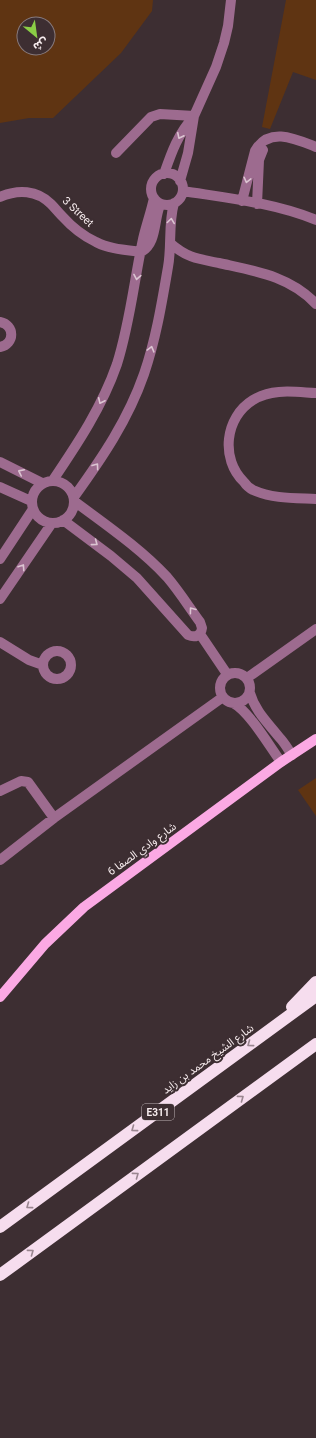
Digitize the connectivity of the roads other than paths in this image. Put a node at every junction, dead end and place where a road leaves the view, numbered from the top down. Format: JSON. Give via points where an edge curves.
{"nodes":[{"id":1,"x":232,"y":0,"type":"edge"},
{"id":2,"x":194,"y":116,"type":"junction"},
{"id":3,"x":299,"y":140,"type":"junction"},
{"id":4,"x":316,"y":147,"type":"edge"},
{"id":5,"x":116,"y":153,"type":"dead end"},
{"id":6,"x":169,"y":158,"type":"junction"},
{"id":7,"x":185,"y":164,"type":"junction"},
{"id":8,"x":164,"y":174,"type":"junction"},
{"id":9,"x":180,"y":181,"type":"junction"},
{"id":10,"x":183,"y":191,"type":"junction"},
{"id":11,"x":0,"y":197,"type":"edge"},
{"id":12,"x":157,"y":201,"type":"junction"},
{"id":13,"x":242,"y":201,"type":"junction"},
{"id":14,"x":174,"y":203,"type":"junction"},
{"id":15,"x":257,"y":204,"type":"junction"},
{"id":16,"x":316,"y":220,"type":"edge"},
{"id":17,"x":170,"y":242,"type":"junction"},
{"id":18,"x":141,"y":252,"type":"junction"},
{"id":19,"x":190,"y":257,"type":"junction"},
{"id":20,"x":168,"y":265,"type":"junction"},
{"id":21,"x":316,"y":304,"type":"edge"},
{"id":22,"x":0,"y":322,"type":"edge"},
{"id":23,"x":0,"y":347,"type":"edge"},
{"id":24,"x":316,"y":392,"type":"edge"},
{"id":25,"x":0,"y":462,"type":"edge"},
{"id":26,"x":53,"y":480,"type":"junction"},
{"id":27,"x":42,"y":483,"type":"junction"},
{"id":28,"x":0,"y":487,"type":"edge"},
{"id":29,"x":74,"y":499,"type":"junction"},
{"id":30,"x":316,"y":499,"type":"edge"},
{"id":31,"x":32,"y":505,"type":"junction"},
{"id":32,"x":63,"y":520,"type":"junction"},
{"id":33,"x":52,"y":523,"type":"junction"},
{"id":34,"x":0,"y":559,"type":"edge"},
{"id":35,"x":0,"y":599,"type":"edge"},
{"id":36,"x":316,"y":629,"type":"edge"},
{"id":37,"x":200,"y":634,"type":"junction"},
{"id":38,"x":0,"y":642,"type":"edge"},
{"id":39,"x":43,"y":665,"type":"dead end"},
{"id":40,"x":227,"y":674,"type":"junction"},
{"id":41,"x":247,"y":678,"type":"junction"},
{"id":42,"x":250,"y":693,"type":"junction"},
{"id":43,"x":223,"y":697,"type":"junction"},
{"id":44,"x":233,"y":703,"type":"junction"},
{"id":45,"x":259,"y":712,"type":"junction"},
{"id":46,"x":250,"y":718,"type":"junction"},
{"id":47,"x":279,"y":736,"type":"junction"},
{"id":48,"x":316,"y":739,"type":"edge"},
{"id":49,"x":268,"y":743,"type":"junction"},
{"id":50,"x":292,"y":755,"type":"junction"},
{"id":51,"x":281,"y":762,"type":"junction"},
{"id":52,"x":0,"y":791,"type":"edge"},
{"id":53,"x":54,"y":818,"type":"junction"},
{"id":54,"x":0,"y":860,"type":"edge"},
{"id":55,"x":316,"y":982,"type":"edge"},
{"id":56,"x":316,"y":996,"type":"edge"},
{"id":57,"x":0,"y":997,"type":"edge"},
{"id":58,"x":268,"y":1031,"type":"junction"},
{"id":59,"x":316,"y":1044,"type":"edge"},
{"id":60,"x":0,"y":1227,"type":"edge"},
{"id":61,"x":0,"y":1275,"type":"edge"}],
"edges":[{"from":1,"to":2,"type":"street","via":[[220,55]]},
{"from":2,"to":5,"type":"street","via":[[156,114]]},
{"from":2,"to":6,"type":"street","one_way":true,"via":[[180,133]]},
{"from":2,"to":7,"type":"street"},
{"from":3,"to":4,"type":"street"},
{"from":3,"to":13,"type":"street","one_way":true,"via":[[270,137],[258,146],[252,159]]},
{"from":3,"to":15,"type":"street","via":[[276,140],[264,147],[259,160]]},
{"from":6,"to":7,"type":"street"},
{"from":6,"to":8,"type":"street"},
{"from":7,"to":9,"type":"street"},
{"from":8,"to":9,"type":"street","via":[[172,174]]},
{"from":8,"to":12,"type":"street","via":[[157,177],[153,184],[152,191]]},
{"from":9,"to":10,"type":"street"},
{"from":10,"to":13,"type":"street"},
{"from":10,"to":14,"type":"street","via":[[179,200]]},
{"from":11,"to":18,"type":"street","name":"3 Street","via":[[20,191],[38,195],[51,204],[72,226],[97,243]]},
{"from":12,"to":14,"type":"street","via":[[165,205]]},
{"from":12,"to":18,"type":"street","via":[[151,241]]},
{"from":13,"to":15,"type":"street"},
{"from":17,"to":14,"type":"street","one_way":true},
{"from":15,"to":16,"type":"street","via":[[280,208]]},
{"from":17,"to":19,"type":"street"},
{"from":17,"to":20,"type":"street"},
{"from":18,"to":26,"type":"street","one_way":true,"via":[[123,344],[109,385],[89,425]]},
{"from":19,"to":20,"type":"street","via":[[178,259]]},
{"from":19,"to":21,"type":"street","via":[[278,278],[295,286]]},
{"from":29,"to":20,"type":"street","one_way":true,"via":[[115,437],[144,374],[153,344]]},
{"from":22,"to":23,"type":"street","via":[[9,327],[12,335],[6,345]]},
{"from":24,"to":30,"type":"street","via":[[268,393],[252,400],[240,412],[231,427],[228,444],[230,462],[238,477],[251,489],[268,496]]},
{"from":27,"to":25,"type":"street","one_way":true},
{"from":26,"to":27,"type":"street"},
{"from":26,"to":29,"type":"street","via":[[66,484]]},
{"from":27,"to":31,"type":"street","via":[[33,494]]},
{"from":28,"to":31,"type":"street"},
{"from":29,"to":32,"type":"street","via":[[71,512]]},
{"from":37,"to":29,"type":"street","one_way":true,"via":[[200,622],[168,579],[151,561]]},
{"from":31,"to":33,"type":"street","via":[[40,519]]},
{"from":31,"to":34,"type":"street"},
{"from":32,"to":33,"type":"street"},
{"from":32,"to":37,"type":"street","one_way":true,"via":[[137,578],[188,635]]},
{"from":35,"to":33,"type":"street","one_way":true},
{"from":36,"to":41,"type":"street"},
{"from":37,"to":40,"type":"street"},
{"from":38,"to":39,"type":"street","via":[[28,660]]},
{"from":40,"to":41,"type":"street","via":[[240,673]]},
{"from":40,"to":43,"type":"street","via":[[220,682]]},
{"from":41,"to":42,"type":"street"},
{"from":42,"to":44,"type":"street","via":[[243,701]]},
{"from":42,"to":45,"type":"street"},
{"from":43,"to":44,"type":"street"},
{"from":43,"to":53,"type":"street"},
{"from":44,"to":46,"type":"street","via":[[243,709]]},
{"from":45,"to":46,"type":"street"},
{"from":45,"to":47,"type":"street"},
{"from":46,"to":49,"type":"street"},
{"from":47,"to":49,"type":"street"},
{"from":47,"to":50,"type":"street"},
{"from":48,"to":50,"type":"main road","name":"شارع وادي الصفا 6"},
{"from":49,"to":51,"type":"street"},
{"from":50,"to":51,"type":"main road","name":"شارع وادي الصفا 6"},
{"from":51,"to":57,"type":"main road","name":"شارع وادي الصفا 6","via":[[84,907],[45,944]]},
{"from":52,"to":53,"type":"street","via":[[21,781],[28,782]]},
{"from":53,"to":54,"type":"street"},
{"from":55,"to":58,"type":"highway"},
{"from":56,"to":58,"type":"highway","name":"شارع الشيخ محمد بن زايد","number":"E311"},
{"from":58,"to":60,"type":"highway","name":"شارع الشيخ محمد بن زايد","number":"E311","one_way":true},
{"from":61,"to":59,"type":"highway","one_way":true}]}
